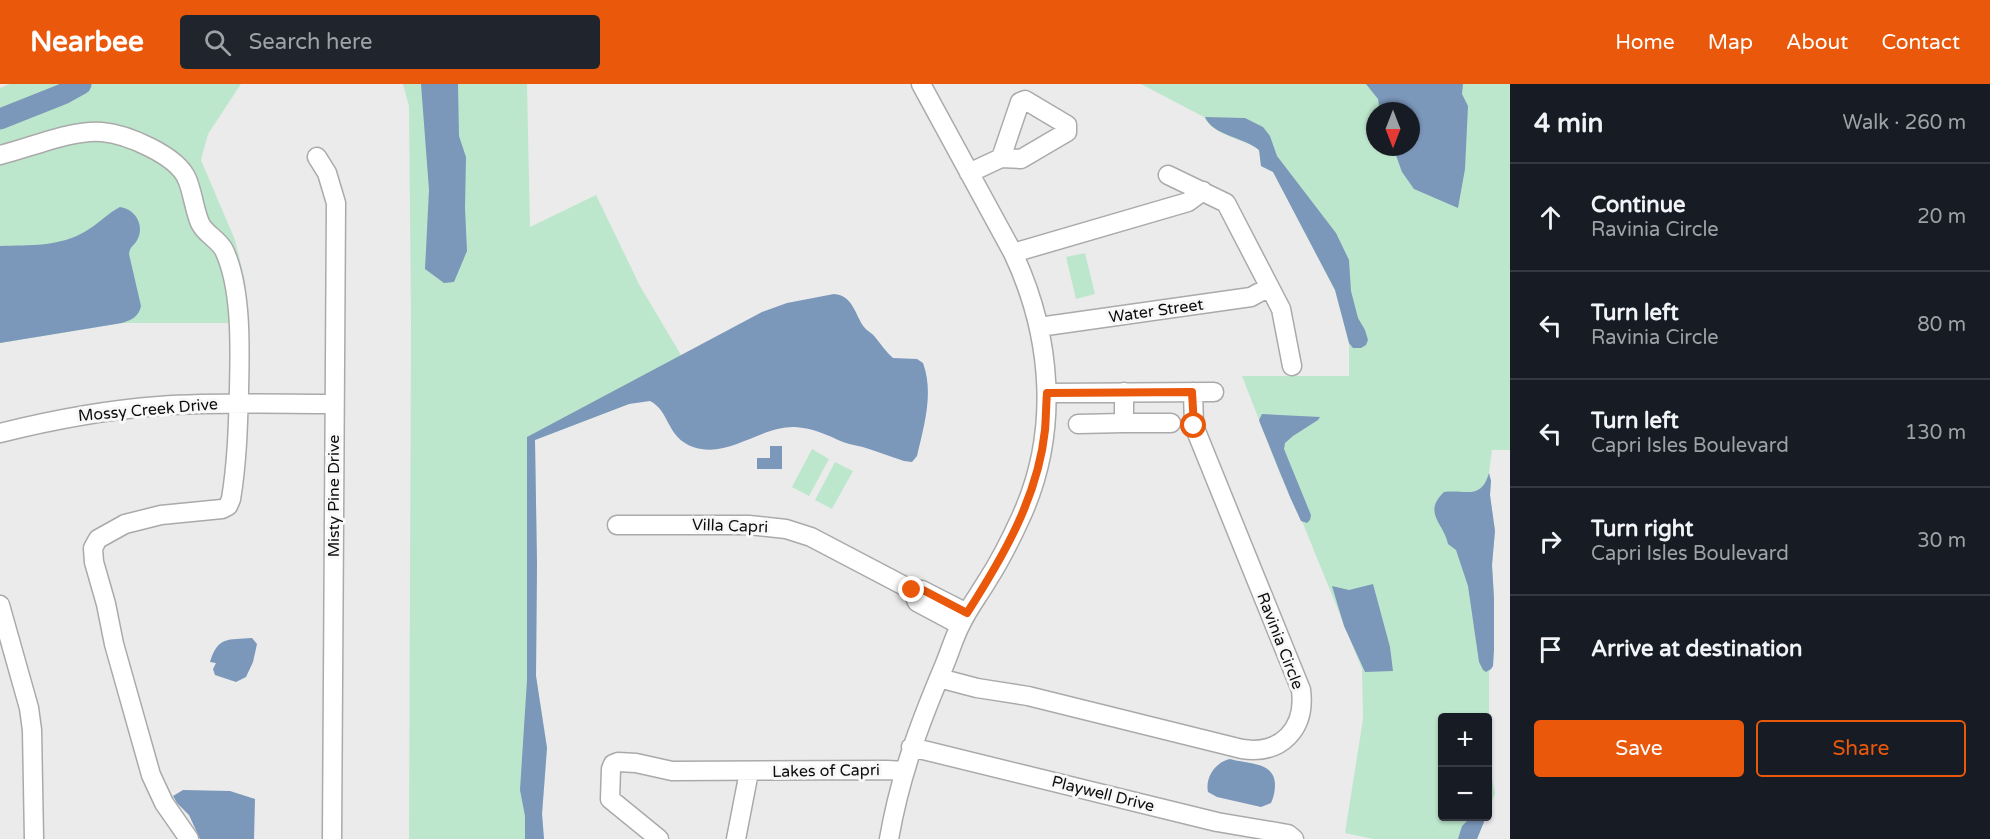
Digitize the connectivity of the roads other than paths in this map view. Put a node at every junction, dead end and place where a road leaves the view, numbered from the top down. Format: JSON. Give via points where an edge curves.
{"nodes":[{"id":1,"x":921,"y":84,"type":"edge"},
{"id":2,"x":0,"y":155,"type":"edge"},
{"id":3,"x":317,"y":158,"type":"dead end"},
{"id":4,"x":1001,"y":158,"type":"dead end"},
{"id":5,"x":969,"y":173,"type":"junction"},
{"id":6,"x":1168,"y":175,"type":"dead end"},
{"id":7,"x":1203,"y":191,"type":"junction"},
{"id":8,"x":1013,"y":253,"type":"junction"},
{"id":9,"x":1269,"y":287,"type":"junction"},
{"id":10,"x":1040,"y":327,"type":"junction"},
{"id":11,"x":1292,"y":366,"type":"dead end"},
{"id":12,"x":1124,"y":392,"type":"junction"},
{"id":13,"x":1192,"y":392,"type":"junction"},
{"id":14,"x":1214,"y":392,"type":"dead end"},
{"id":15,"x":1047,"y":393,"type":"junction"},
{"id":16,"x":239,"y":404,"type":"junction"},
{"id":17,"x":334,"y":404,"type":"junction"},
{"id":18,"x":1124,"y":423,"type":"junction"},
{"id":19,"x":1171,"y":423,"type":"dead end"},
{"id":20,"x":1078,"y":424,"type":"dead end"},
{"id":21,"x":0,"y":433,"type":"edge"},
{"id":22,"x":617,"y":525,"type":"dead end"},
{"id":23,"x":0,"y":605,"type":"edge"},
{"id":24,"x":963,"y":619,"type":"junction"},
{"id":25,"x":942,"y":671,"type":"junction"},
{"id":26,"x":911,"y":747,"type":"junction"},
{"id":27,"x":904,"y":771,"type":"junction"},
{"id":28,"x":749,"y":772,"type":"junction"},
{"id":29,"x":34,"y":839,"type":"edge"},
{"id":30,"x":189,"y":839,"type":"edge"},
{"id":31,"x":332,"y":839,"type":"edge"},
{"id":32,"x":659,"y":839,"type":"edge"},
{"id":33,"x":736,"y":839,"type":"edge"},
{"id":34,"x":889,"y":839,"type":"edge"},
{"id":35,"x":1294,"y":839,"type":"edge"}],
"edges":[{"from":1,"to":5,"type":"street"},
{"from":2,"to":16,"type":"street","via":[[96,131],[128,138],[178,166],[187,178],[200,222],[223,250],[229,266],[238,314]]},
{"from":3,"to":17,"type":"street","name":"Misty Pine Drive","via":[[327,173],[336,203]]},
{"from":4,"to":5,"type":"street"},
{"from":5,"to":8,"type":"street"},
{"from":6,"to":7,"type":"street"},
{"from":7,"to":8,"type":"street","via":[[1188,202]]},
{"from":7,"to":9,"type":"street","via":[[1226,203]]},
{"from":8,"to":10,"type":"street"},
{"from":9,"to":10,"type":"street","name":"Water Street","via":[[1251,297]]},
{"from":9,"to":11,"type":"street","via":[[1281,309]]},
{"from":10,"to":15,"type":"street"},
{"from":12,"to":13,"type":"street"},
{"from":12,"to":15,"type":"street"},
{"from":12,"to":18,"type":"street"},
{"from":13,"to":14,"type":"street"},
{"from":13,"to":25,"type":"street","name":"Ravinia Circle","via":[[1194,426],[1301,690],[1302,707],[1291,733],[1265,749],[1250,750],[1028,696],[977,688]]},
{"from":15,"to":24,"type":"street","via":[[1042,450],[1025,507],[989,579]]},
{"from":16,"to":17,"type":"street","name":"Mossy Creek Drive"},
{"from":16,"to":21,"type":"street","name":"Mossy Creek Drive","via":[[124,409]]},
{"from":16,"to":30,"type":"street","via":[[235,473],[228,506],[125,524],[98,539],[93,548],[114,644],[151,775],[164,803]]},
{"from":17,"to":31,"type":"street","name":"Misty Pine Drive"},
{"from":18,"to":19,"type":"street"},
{"from":18,"to":20,"type":"street"},
{"from":22,"to":24,"type":"street","name":"Villa Capri","via":[[768,526],[801,533],[912,590],[923,590]]},
{"from":23,"to":29,"type":"street","via":[[29,708]]},
{"from":24,"to":25,"type":"street"},
{"from":25,"to":26,"type":"street"},
{"from":26,"to":27,"type":"street"},
{"from":26,"to":35,"type":"street","name":"Playwell Drive","via":[[1217,822],[1283,833]]},
{"from":27,"to":28,"type":"street","name":"Lakes of Capri"},
{"from":27,"to":34,"type":"street"},
{"from":28,"to":32,"type":"street","name":"Lakes of Capri","via":[[672,771],[636,763],[613,764],[610,799]]},
{"from":28,"to":33,"type":"street","name":"Lakes of Capri"}]}
